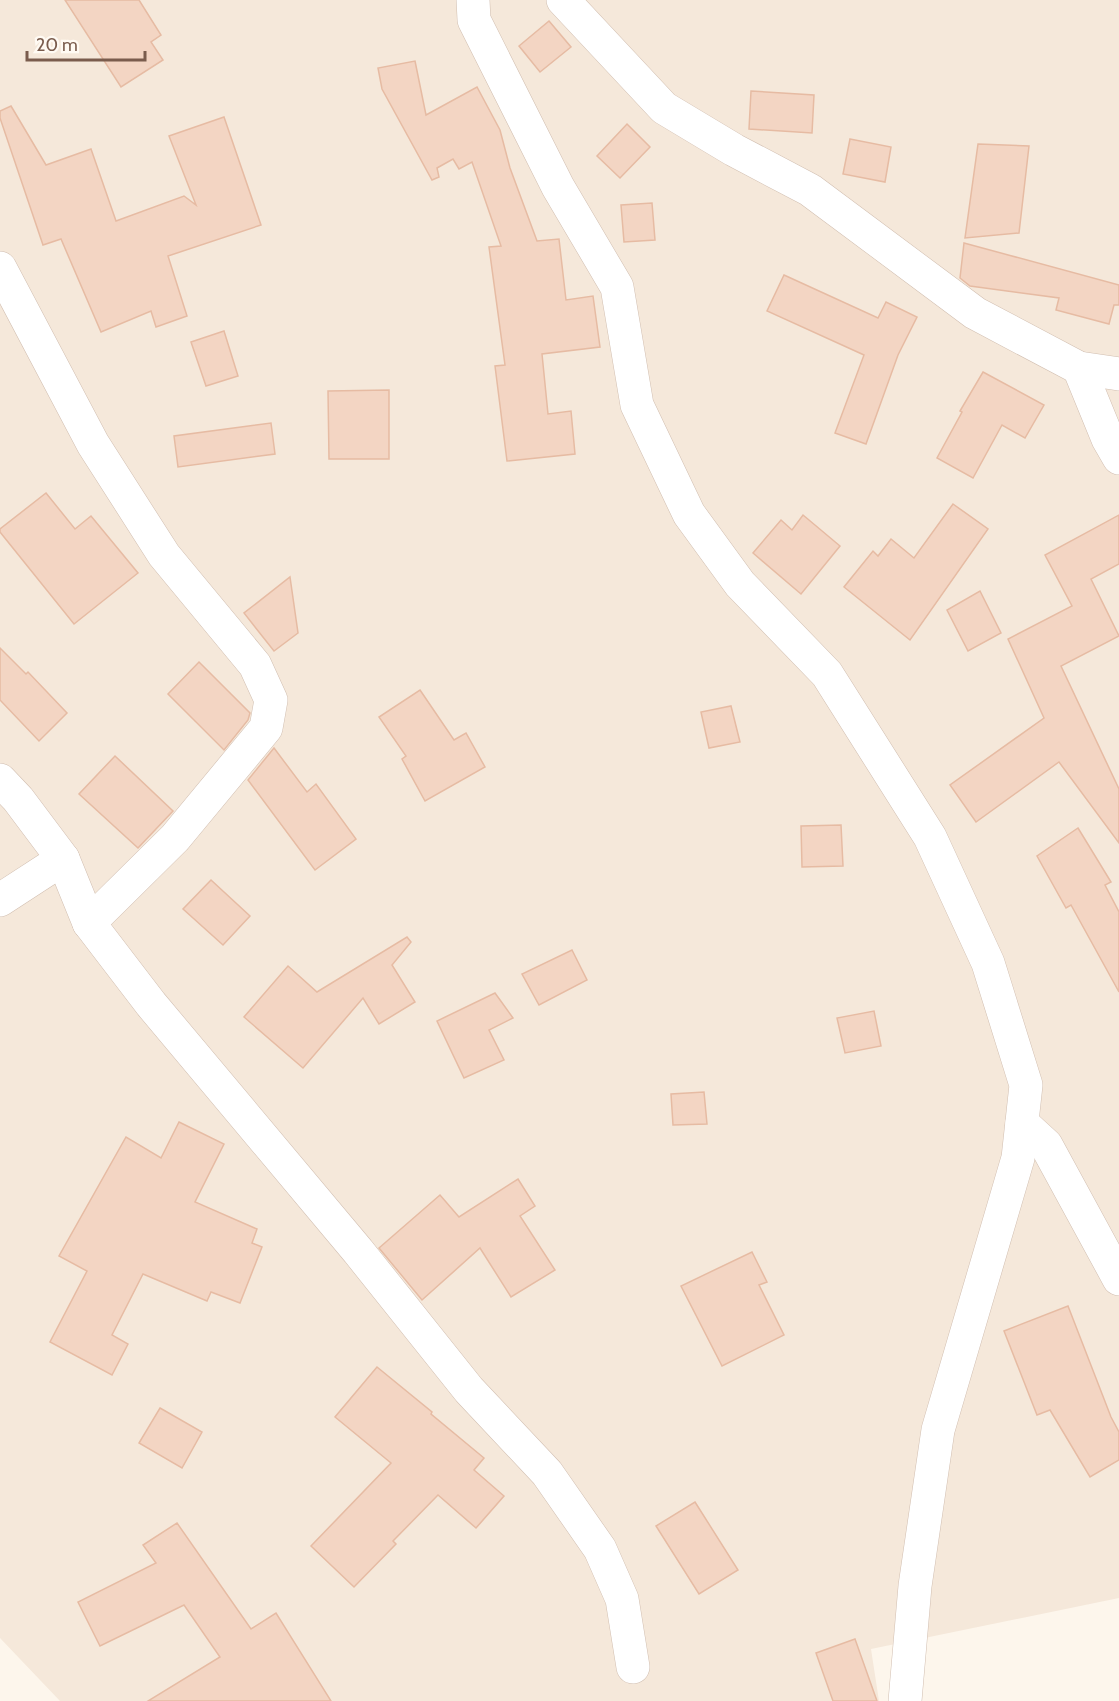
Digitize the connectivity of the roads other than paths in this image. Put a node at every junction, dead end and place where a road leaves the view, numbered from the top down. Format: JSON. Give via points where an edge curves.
{"nodes":[{"id":1,"x":473,"y":0,"type":"edge"},
{"id":2,"x":563,"y":0,"type":"edge"},
{"id":3,"x":0,"y":268,"type":"edge"},
{"id":4,"x":1079,"y":368,"type":"junction"},
{"id":5,"x":1119,"y":374,"type":"edge"},
{"id":6,"x":1119,"y":458,"type":"edge"},
{"id":7,"x":0,"y":780,"type":"edge"},
{"id":8,"x":63,"y":859,"type":"junction"},
{"id":9,"x":0,"y":900,"type":"edge"},
{"id":10,"x":89,"y":923,"type":"junction"},
{"id":11,"x":1022,"y":1123,"type":"junction"},
{"id":12,"x":1119,"y":1279,"type":"edge"},
{"id":13,"x":633,"y":1667,"type":"dead end"},
{"id":14,"x":905,"y":1701,"type":"edge"}],
"edges":[{"from":1,"to":11,"type":"street","via":[[474,20],[553,176],[617,287],[637,405],[688,514],[740,584],[827,674],[930,837],[988,963],[1026,1086]]},
{"from":2,"to":4,"type":"street","via":[[664,108],[810,190],[975,314]]},
{"from":3,"to":10,"type":"street","via":[[93,444],[164,555],[255,665],[271,700],[266,728],[175,838]]},
{"from":4,"to":5,"type":"street"},
{"from":4,"to":6,"type":"street"},
{"from":7,"to":8,"type":"street"},
{"from":8,"to":9,"type":"street"},
{"from":8,"to":10,"type":"street"},
{"from":10,"to":13,"type":"street","via":[[151,1004],[469,1390],[547,1473],[600,1549],[622,1599]]},
{"from":11,"to":12,"type":"street","via":[[1046,1145]]},
{"from":11,"to":14,"type":"street","via":[[1018,1158],[938,1430],[915,1586]]}]}
